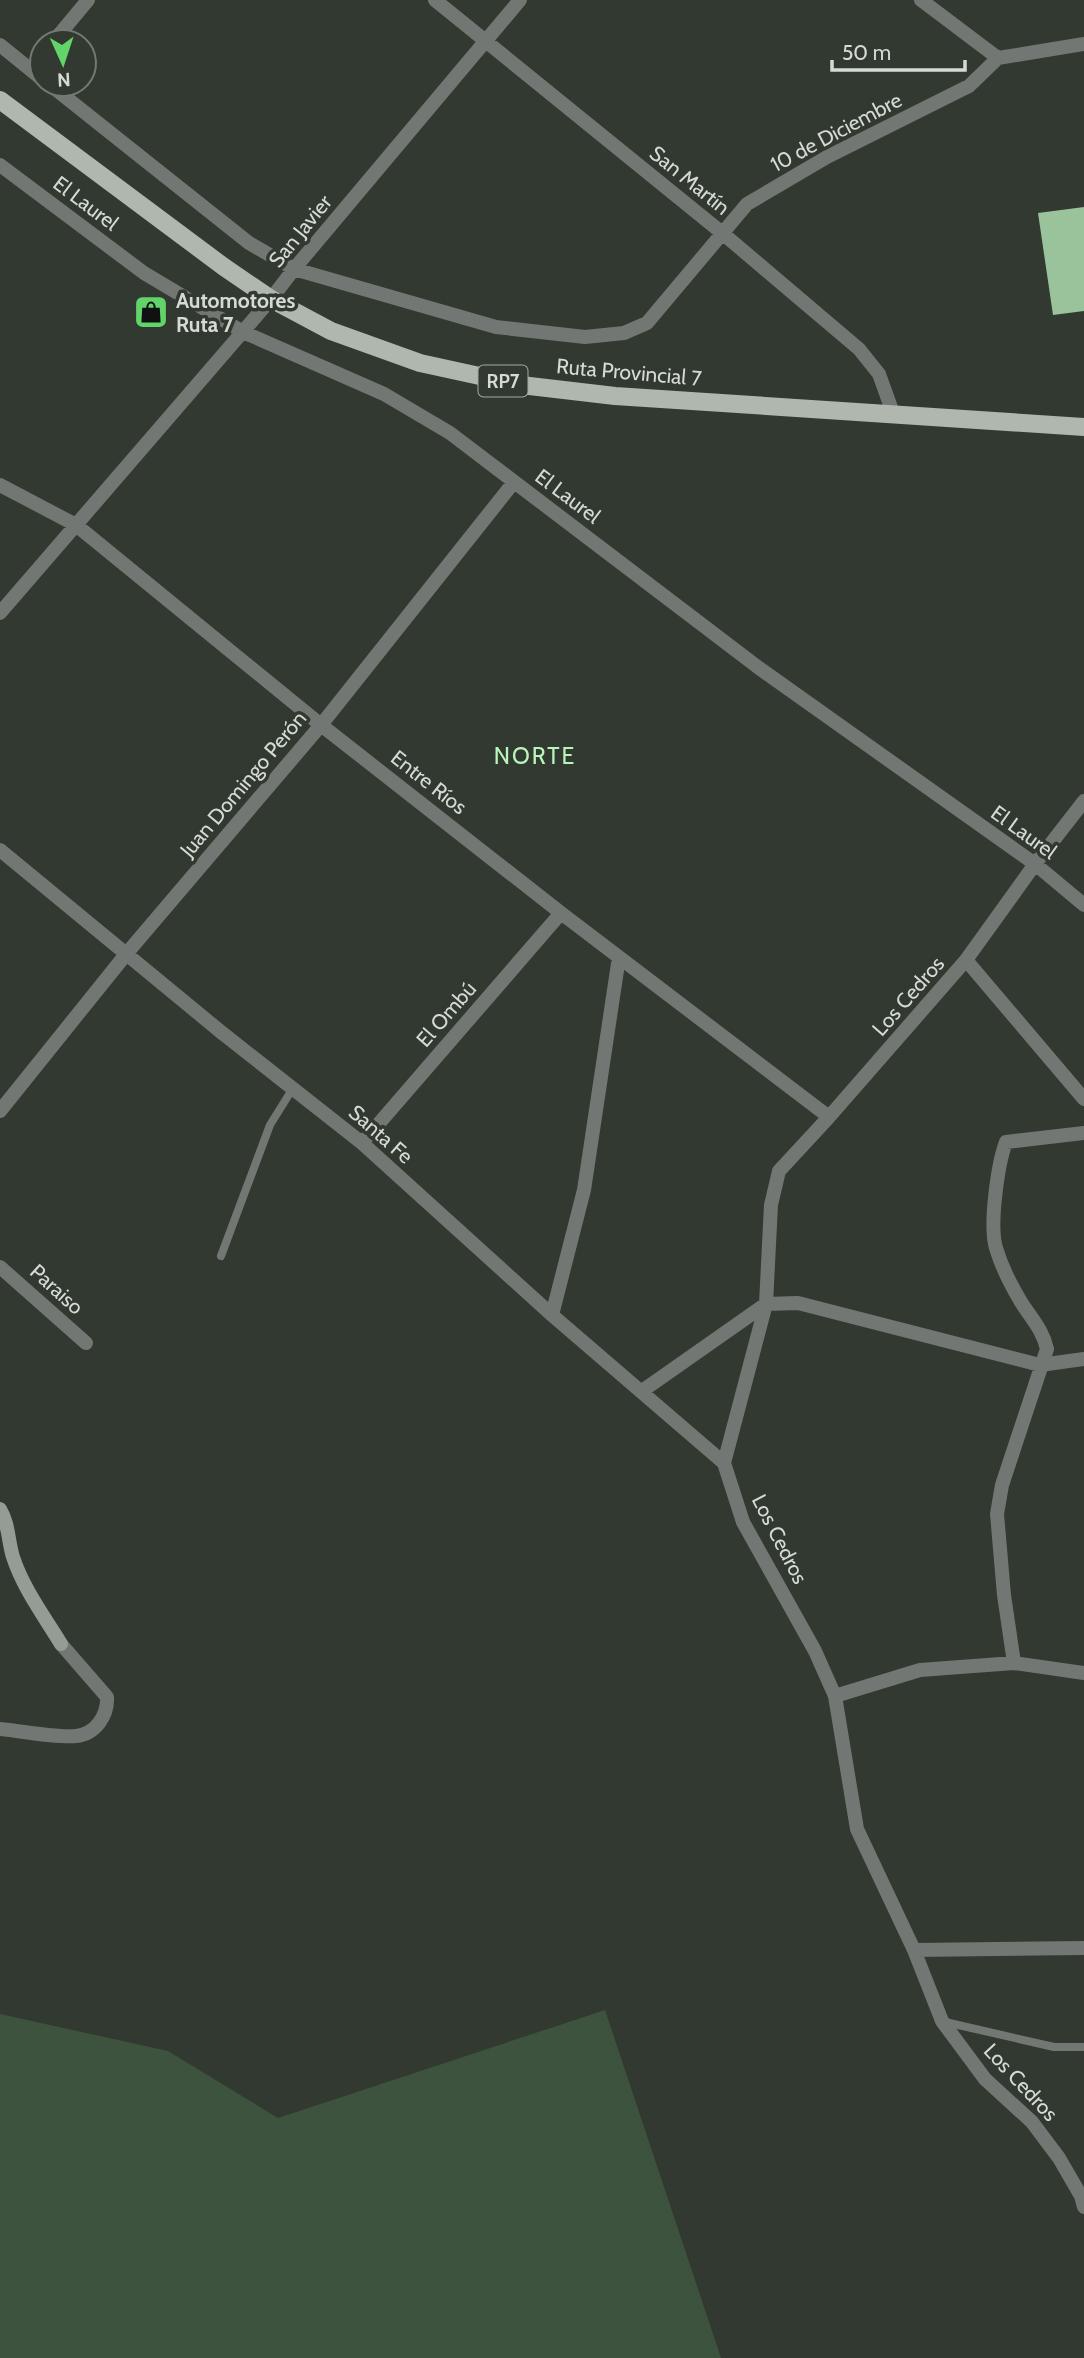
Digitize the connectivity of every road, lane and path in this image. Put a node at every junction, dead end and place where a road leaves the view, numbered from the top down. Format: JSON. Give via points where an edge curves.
{"nodes":[{"id":1,"x":88,"y":0,"type":"edge"},
{"id":2,"x":435,"y":0,"type":"edge"},
{"id":3,"x":520,"y":0,"type":"edge"},
{"id":4,"x":921,"y":0,"type":"edge"},
{"id":5,"x":65,"y":28,"type":"edge"},
{"id":6,"x":485,"y":41,"type":"junction"},
{"id":7,"x":1084,"y":44,"type":"edge"},
{"id":8,"x":0,"y":45,"type":"edge"},
{"id":9,"x":998,"y":58,"type":"junction"},
{"id":10,"x":28,"y":67,"type":"edge"},
{"id":11,"x":66,"y":98,"type":"edge"},
{"id":12,"x":2,"y":105,"type":"edge"},
{"id":13,"x":0,"y":165,"type":"edge"},
{"id":14,"x":721,"y":232,"type":"junction"},
{"id":15,"x":294,"y":269,"type":"junction"},
{"id":16,"x":271,"y":299,"type":"junction"},
{"id":17,"x":243,"y":332,"type":"junction"},
{"id":18,"x":893,"y":413,"type":"junction"},
{"id":19,"x":1084,"y":427,"type":"edge"},
{"id":20,"x":514,"y":482,"type":"junction"},
{"id":21,"x":0,"y":485,"type":"edge"},
{"id":22,"x":76,"y":525,"type":"junction"},
{"id":23,"x":0,"y":613,"type":"edge"},
{"id":24,"x":321,"y":724,"type":"junction"},
{"id":25,"x":1084,"y":801,"type":"edge"},
{"id":26,"x":0,"y":850,"type":"edge"},
{"id":27,"x":1035,"y":864,"type":"junction"},
{"id":28,"x":1084,"y":905,"type":"edge"},
{"id":29,"x":561,"y":913,"type":"junction"},
{"id":30,"x":127,"y":953,"type":"junction"},
{"id":31,"x":619,"y":957,"type":"junction"},
{"id":32,"x":967,"y":960,"type":"junction"},
{"id":33,"x":293,"y":1088,"type":"junction"},
{"id":34,"x":1084,"y":1099,"type":"edge"},
{"id":35,"x":0,"y":1111,"type":"edge"},
{"id":36,"x":829,"y":1117,"type":"junction"},
{"id":37,"x":1084,"y":1133,"type":"edge"},
{"id":38,"x":362,"y":1143,"type":"junction"},
{"id":39,"x":221,"y":1256,"type":"dead end"},
{"id":40,"x":0,"y":1267,"type":"edge"},
{"id":41,"x":766,"y":1304,"type":"junction"},
{"id":42,"x":552,"y":1314,"type":"junction"},
{"id":43,"x":86,"y":1343,"type":"dead end"},
{"id":44,"x":1084,"y":1359,"type":"edge"},
{"id":45,"x":1040,"y":1365,"type":"junction"},
{"id":46,"x":642,"y":1391,"type":"junction"},
{"id":47,"x":724,"y":1463,"type":"junction"},
{"id":48,"x":0,"y":1509,"type":"edge"},
{"id":49,"x":61,"y":1644,"type":"joint"},
{"id":50,"x":1014,"y":1663,"type":"junction"},
{"id":51,"x":1084,"y":1673,"type":"edge"},
{"id":52,"x":835,"y":1696,"type":"junction"},
{"id":53,"x":0,"y":1729,"type":"edge"},
{"id":54,"x":1084,"y":1948,"type":"edge"},
{"id":55,"x":914,"y":1950,"type":"junction"},
{"id":56,"x":942,"y":2021,"type":"junction"},
{"id":57,"x":1084,"y":2047,"type":"edge"},
{"id":58,"x":1084,"y":2207,"type":"edge"}],
"edges":[{"from":1,"to":5,"type":"street"},
{"from":2,"to":6,"type":"street","name":"San Martín"},
{"from":3,"to":6,"type":"street","name":"San Javier"},
{"from":4,"to":9,"type":"street"},
{"from":6,"to":14,"type":"street","name":"San Martín"},
{"from":6,"to":15,"type":"street","name":"San Javier"},
{"from":7,"to":9,"type":"street"},
{"from":8,"to":10,"type":"street"},
{"from":9,"to":14,"type":"street","name":"10 de Diciembre","via":[[969,86],[747,204]]},
{"from":11,"to":15,"type":"street","via":[[249,243]]},
{"from":12,"to":16,"type":"main road","name":"Ruta Provincial 7","number":"RP7"},
{"from":13,"to":17,"type":"street","name":"El Laurel","via":[[144,273]]},
{"from":14,"to":15,"type":"street","name":"10 de Diciembre","via":[[647,323],[624,333],[585,337],[496,327]]},
{"from":14,"to":18,"type":"street","name":"San Martín","via":[[859,349],[879,374]]},
{"from":15,"to":16,"type":"street","name":"San Javier"},
{"from":16,"to":17,"type":"street","name":"San Javier"},
{"from":16,"to":18,"type":"main road","name":"Ruta Provincial 7","number":"RP7","via":[[331,331],[419,363],[521,385],[615,396]]},
{"from":17,"to":20,"type":"street","name":"El Laurel","via":[[384,394],[450,433]]},
{"from":17,"to":22,"type":"street","name":"San Javier"},
{"from":18,"to":19,"type":"main road","name":"Ruta Provincial 7","number":"RP7"},
{"from":20,"to":24,"type":"street","name":"Juan Domingo Perón"},
{"from":20,"to":27,"type":"street","name":"El Laurel","via":[[760,668]]},
{"from":21,"to":22,"type":"street","name":"Entre Ríos"},
{"from":22,"to":23,"type":"street","name":"San Javier"},
{"from":22,"to":24,"type":"street","name":"Entre Ríos"},
{"from":24,"to":29,"type":"street","name":"Entre Ríos"},
{"from":24,"to":30,"type":"street","name":"Juan Domingo Perón"},
{"from":25,"to":27,"type":"street","name":"Los Cedros"},
{"from":26,"to":30,"type":"street","name":"Santa Fe"},
{"from":27,"to":28,"type":"street","name":"El Laurel"},
{"from":27,"to":32,"type":"street","name":"Los Cedros"},
{"from":29,"to":31,"type":"street","name":"Entre Ríos"},
{"from":29,"to":38,"type":"street","name":"El Ombú"},
{"from":30,"to":33,"type":"street","name":"Santa Fe"},
{"from":30,"to":35,"type":"street","name":"Juan Domingo Perón"},
{"from":31,"to":36,"type":"street","name":"Entre Ríos"},
{"from":31,"to":42,"type":"street","via":[[584,1190]]},
{"from":32,"to":34,"type":"street"},
{"from":32,"to":36,"type":"street","name":"Los Cedros"},
{"from":33,"to":38,"type":"street","name":"Santa Fe"},
{"from":33,"to":39,"type":"lane","via":[[270,1125]]},
{"from":36,"to":41,"type":"street","name":"Los Cedros","via":[[779,1171],[771,1205]]},
{"from":37,"to":45,"type":"street","via":[[1006,1142],[1000,1158],[996,1248],[1020,1301],[1044,1335],[1047,1349]]},
{"from":38,"to":42,"type":"street","name":"Santa Fe"},
{"from":40,"to":43,"type":"street","name":"Paraiso"},
{"from":41,"to":45,"type":"street","via":[[798,1303]]},
{"from":41,"to":46,"type":"street"},
{"from":41,"to":47,"type":"street","name":"Los Cedros"},
{"from":42,"to":46,"type":"street","name":"Santa Fe"},
{"from":44,"to":45,"type":"street"},
{"from":45,"to":50,"type":"street","via":[[997,1514]]},
{"from":46,"to":47,"type":"street","name":"Santa Fe"},
{"from":47,"to":52,"type":"street","name":"Los Cedros","via":[[743,1522]]},
{"from":48,"to":49,"type":"main road","via":[[26,1587]]},
{"from":49,"to":53,"type":"street","via":[[107,1697],[107,1708],[96,1727],[78,1736]]},
{"from":50,"to":51,"type":"street"},
{"from":50,"to":52,"type":"street","via":[[920,1670]]},
{"from":52,"to":55,"type":"street","name":"Los Cedros","via":[[856,1829]]},
{"from":54,"to":55,"type":"street"},
{"from":55,"to":56,"type":"street","name":"Los Cedros"},
{"from":56,"to":57,"type":"lane","via":[[1054,2047]]},
{"from":56,"to":58,"type":"street","name":"Los Cedros","via":[[985,2079],[1032,2122],[1059,2158]]}]}
